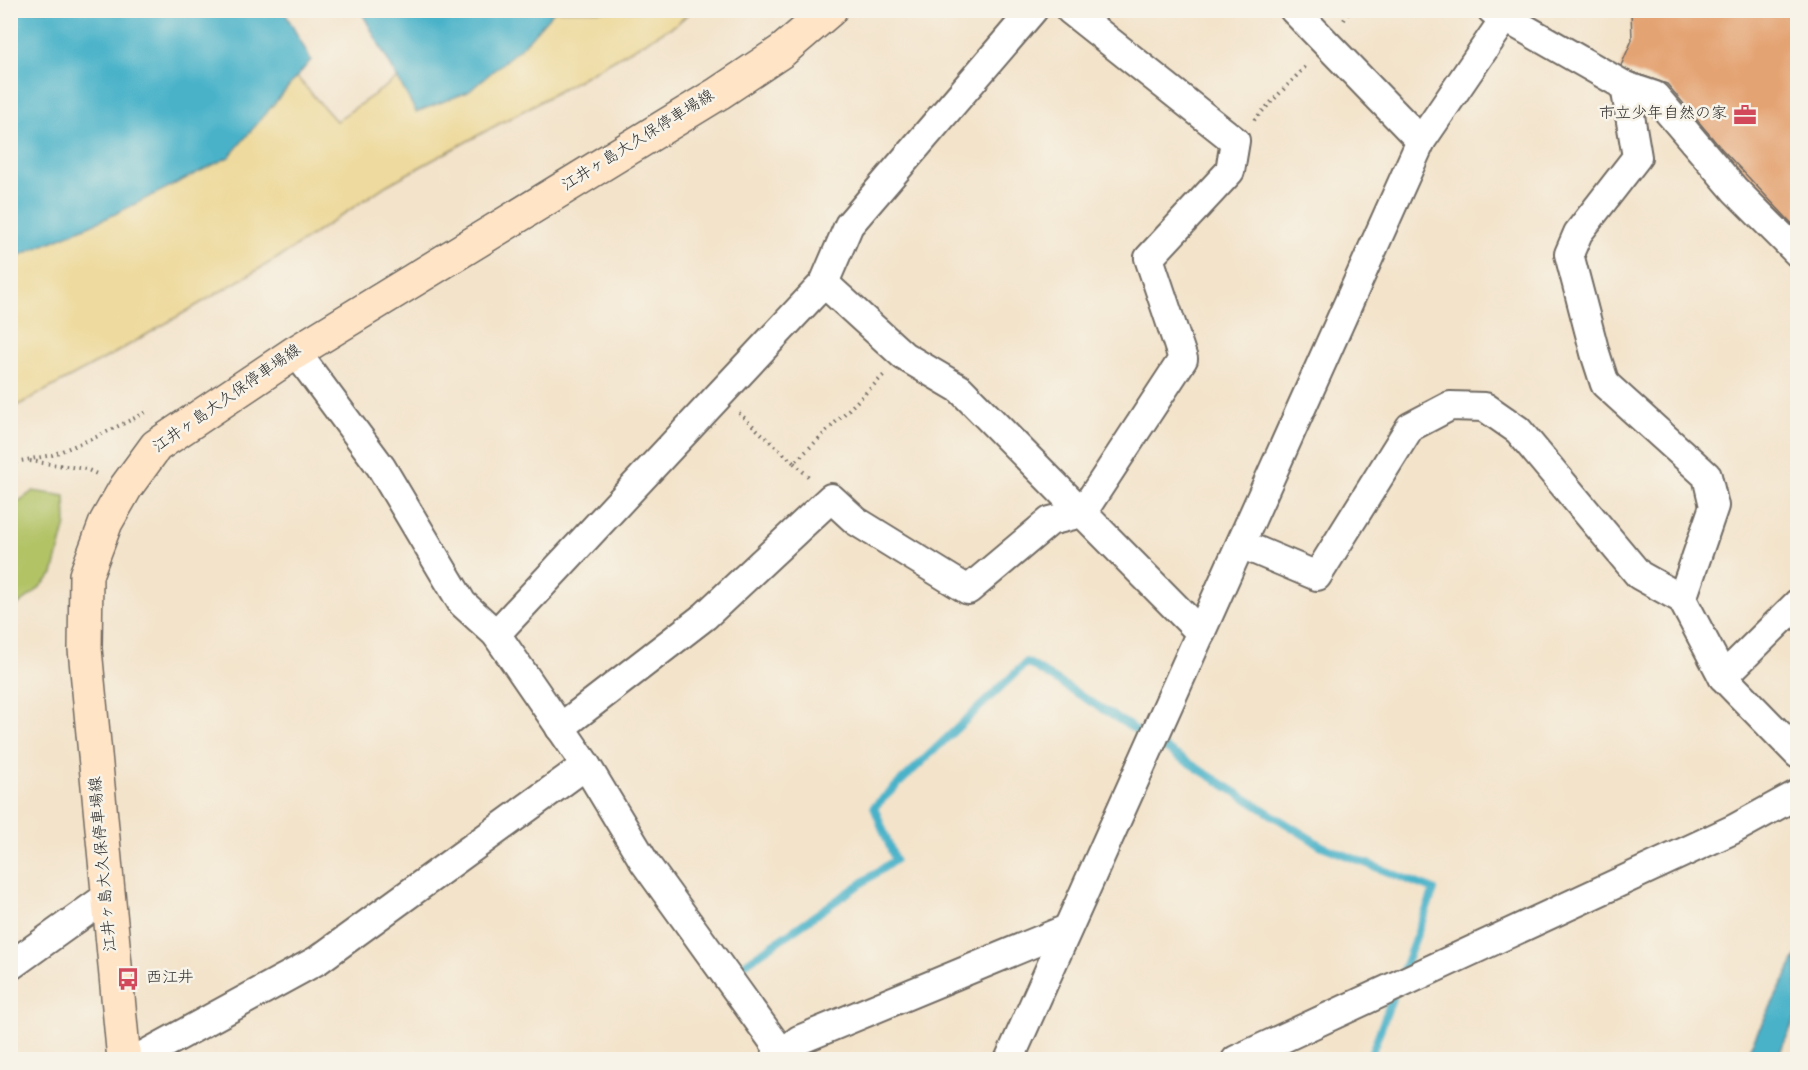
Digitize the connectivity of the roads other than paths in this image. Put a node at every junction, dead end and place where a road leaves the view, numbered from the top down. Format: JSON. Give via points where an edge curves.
{"nodes":[{"id":1,"x":830,"y":10,"type":"edge"},
{"id":2,"x":1033,"y":10,"type":"edge"},
{"id":3,"x":1070,"y":10,"type":"edge"},
{"id":4,"x":1294,"y":10,"type":"edge"},
{"id":5,"x":1498,"y":14,"type":"edge"},
{"id":6,"x":1625,"y":86,"type":"junction"},
{"id":7,"x":1421,"y":141,"type":"junction"},
{"id":8,"x":1797,"y":253,"type":"edge"},
{"id":9,"x":824,"y":283,"type":"junction"},
{"id":10,"x":296,"y":352,"type":"junction"},
{"id":11,"x":1082,"y":513,"type":"junction"},
{"id":12,"x":1241,"y":544,"type":"junction"},
{"id":13,"x":1682,"y":599,"type":"junction"},
{"id":14,"x":1797,"y":603,"type":"edge"},
{"id":15,"x":1201,"y":633,"type":"junction"},
{"id":16,"x":496,"y":634,"type":"junction"},
{"id":17,"x":1723,"y":677,"type":"junction"},
{"id":18,"x":560,"y":728,"type":"junction"},
{"id":19,"x":1797,"y":754,"type":"edge"},
{"id":20,"x":586,"y":765,"type":"junction"},
{"id":21,"x":1797,"y":794,"type":"edge"},
{"id":22,"x":108,"y":896,"type":"junction"},
{"id":23,"x":1067,"y":928,"type":"junction"},
{"id":24,"x":10,"y":966,"type":"edge"},
{"id":25,"x":781,"y":1057,"type":"edge"},
{"id":26,"x":124,"y":1059,"type":"edge"},
{"id":27,"x":135,"y":1059,"type":"edge"},
{"id":28,"x":1009,"y":1059,"type":"edge"},
{"id":29,"x":1236,"y":1059,"type":"edge"}],
"edges":[{"from":1,"to":10,"type":"main road","name":"江井ヶ島大久保停車場線","via":[[782,51],[719,93]]},
{"from":2,"to":9,"type":"street","via":[[849,225]]},
{"from":3,"to":11,"type":"street","via":[[1235,141],[1230,171],[1149,258],[1183,359]]},
{"from":4,"to":7,"type":"street"},
{"from":5,"to":6,"type":"street"},
{"from":5,"to":7,"type":"street"},
{"from":6,"to":8,"type":"street","via":[[1655,96],[1735,190]]},
{"from":6,"to":13,"type":"street","via":[[1637,157],[1578,233],[1569,254],[1605,384],[1707,476],[1714,506]]},
{"from":7,"to":12,"type":"street"},
{"from":9,"to":11,"type":"street","via":[[904,356],[960,389]]},
{"from":9,"to":16,"type":"street"},
{"from":10,"to":16,"type":"street","via":[[381,467],[462,603]]},
{"from":10,"to":22,"type":"main road","name":"江井ヶ島大久保停車場線","via":[[156,446],[106,522],[86,575],[85,649]]},
{"from":11,"to":15,"type":"street"},
{"from":11,"to":18,"type":"street","via":[[1050,521],[968,590],[856,522],[831,498],[705,616]]},
{"from":12,"to":13,"type":"street","via":[[1317,576],[1410,427],[1450,406],[1485,407],[1518,430],[1639,575]]},
{"from":12,"to":15,"type":"street"},
{"from":13,"to":17,"type":"street"},
{"from":14,"to":17,"type":"street"},
{"from":15,"to":23,"type":"street"},
{"from":16,"to":18,"type":"street"},
{"from":17,"to":19,"type":"street"},
{"from":18,"to":20,"type":"street"},
{"from":20,"to":25,"type":"street","via":[[645,863]]},
{"from":20,"to":27,"type":"street","via":[[318,960]]},
{"from":21,"to":29,"type":"street","via":[[1734,829]]},
{"from":22,"to":24,"type":"street"},
{"from":22,"to":26,"type":"main road","name":"江井ヶ島大久保停車場線"},
{"from":23,"to":25,"type":"street","via":[[799,1040]]},
{"from":23,"to":28,"type":"street"}]}
